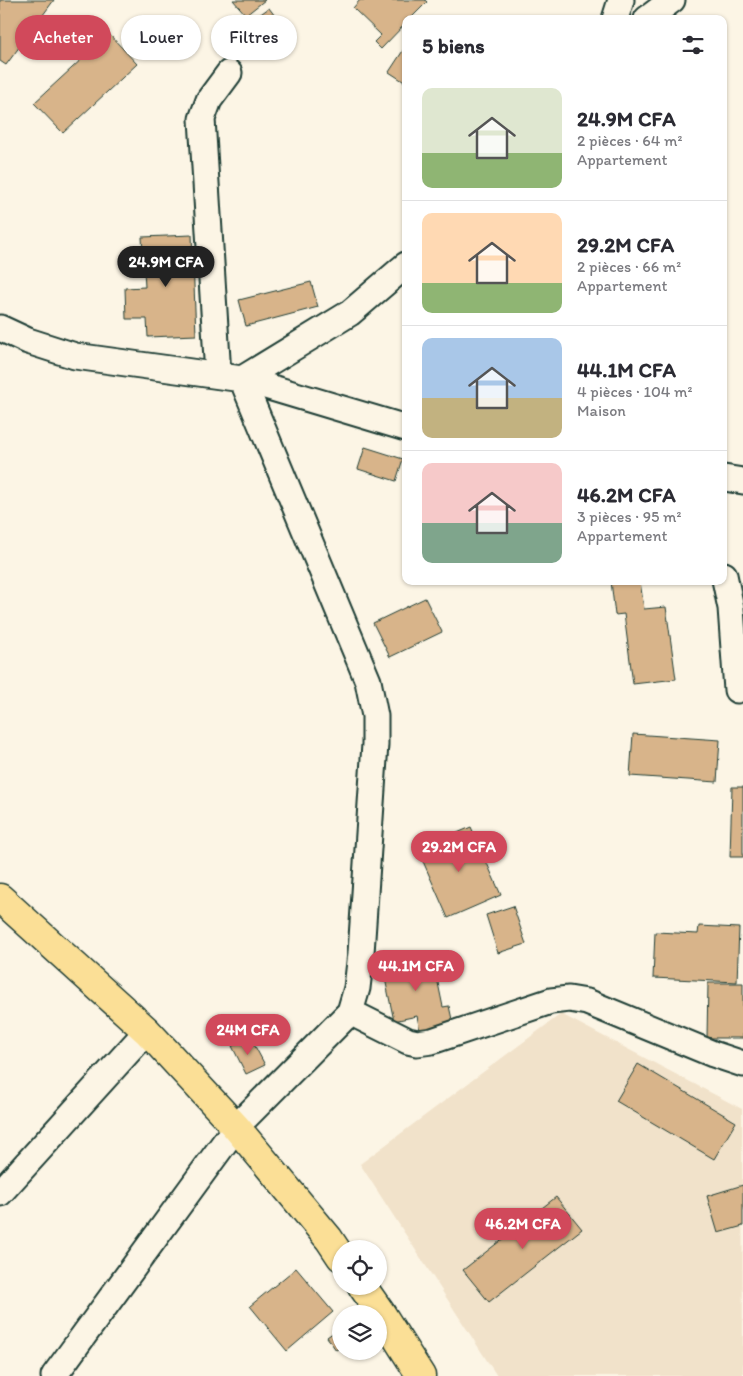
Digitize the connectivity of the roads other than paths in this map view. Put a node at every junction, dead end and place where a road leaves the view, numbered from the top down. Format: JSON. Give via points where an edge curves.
{"nodes":[{"id":1,"x":621,"y":0,"type":"edge"},
{"id":2,"x":672,"y":0,"type":"edge"},
{"id":3,"x":616,"y":15,"type":"edge"},
{"id":4,"x":652,"y":15,"type":"edge"},
{"id":5,"x":229,"y":73,"type":"dead end"},
{"id":6,"x":402,"y":268,"type":"edge"},
{"id":7,"x":0,"y":328,"type":"edge"},
{"id":8,"x":218,"y":375,"type":"junction"},
{"id":9,"x":242,"y":379,"type":"junction"},
{"id":10,"x":402,"y":427,"type":"edge"},
{"id":11,"x":727,"y":478,"type":"edge"},
{"id":12,"x":743,"y":481,"type":"edge"},
{"id":13,"x":726,"y":585,"type":"edge"},
{"id":14,"x":737,"y":690,"type":"dead end"},
{"id":15,"x":0,"y":898,"type":"edge"},
{"id":16,"x":350,"y":1012,"type":"junction"},
{"id":17,"x":147,"y":1031,"type":"junction"},
{"id":18,"x":743,"y":1064,"type":"edge"},
{"id":19,"x":236,"y":1127,"type":"junction"},
{"id":20,"x":0,"y":1193,"type":"edge"},
{"id":21,"x":332,"y":1245,"type":"edge"},
{"id":22,"x":369,"y":1295,"type":"edge"},
{"id":23,"x":54,"y":1376,"type":"edge"},
{"id":24,"x":421,"y":1376,"type":"edge"}],
"edges":[{"from":1,"to":3,"type":"street"},
{"from":2,"to":4,"type":"street"},
{"from":5,"to":8,"type":"street","via":[[209,100],[202,119]]},
{"from":6,"to":9,"type":"street","via":[[350,313]]},
{"from":7,"to":8,"type":"street","via":[[75,356]]},
{"from":8,"to":9,"type":"street"},
{"from":9,"to":10,"type":"street"},
{"from":9,"to":16,"type":"street","via":[[368,681],[375,716],[361,953]]},
{"from":11,"to":12,"type":"street"},
{"from":13,"to":14,"type":"street"},
{"from":15,"to":17,"type":"highway"},
{"from":16,"to":18,"type":"street","via":[[417,1043],[432,1041],[533,1006],[569,999],[587,1002]]},
{"from":16,"to":19,"type":"street"},
{"from":17,"to":19,"type":"highway"},
{"from":17,"to":20,"type":"street"},
{"from":19,"to":21,"type":"highway"},
{"from":19,"to":23,"type":"street"},
{"from":22,"to":24,"type":"highway"}]}
